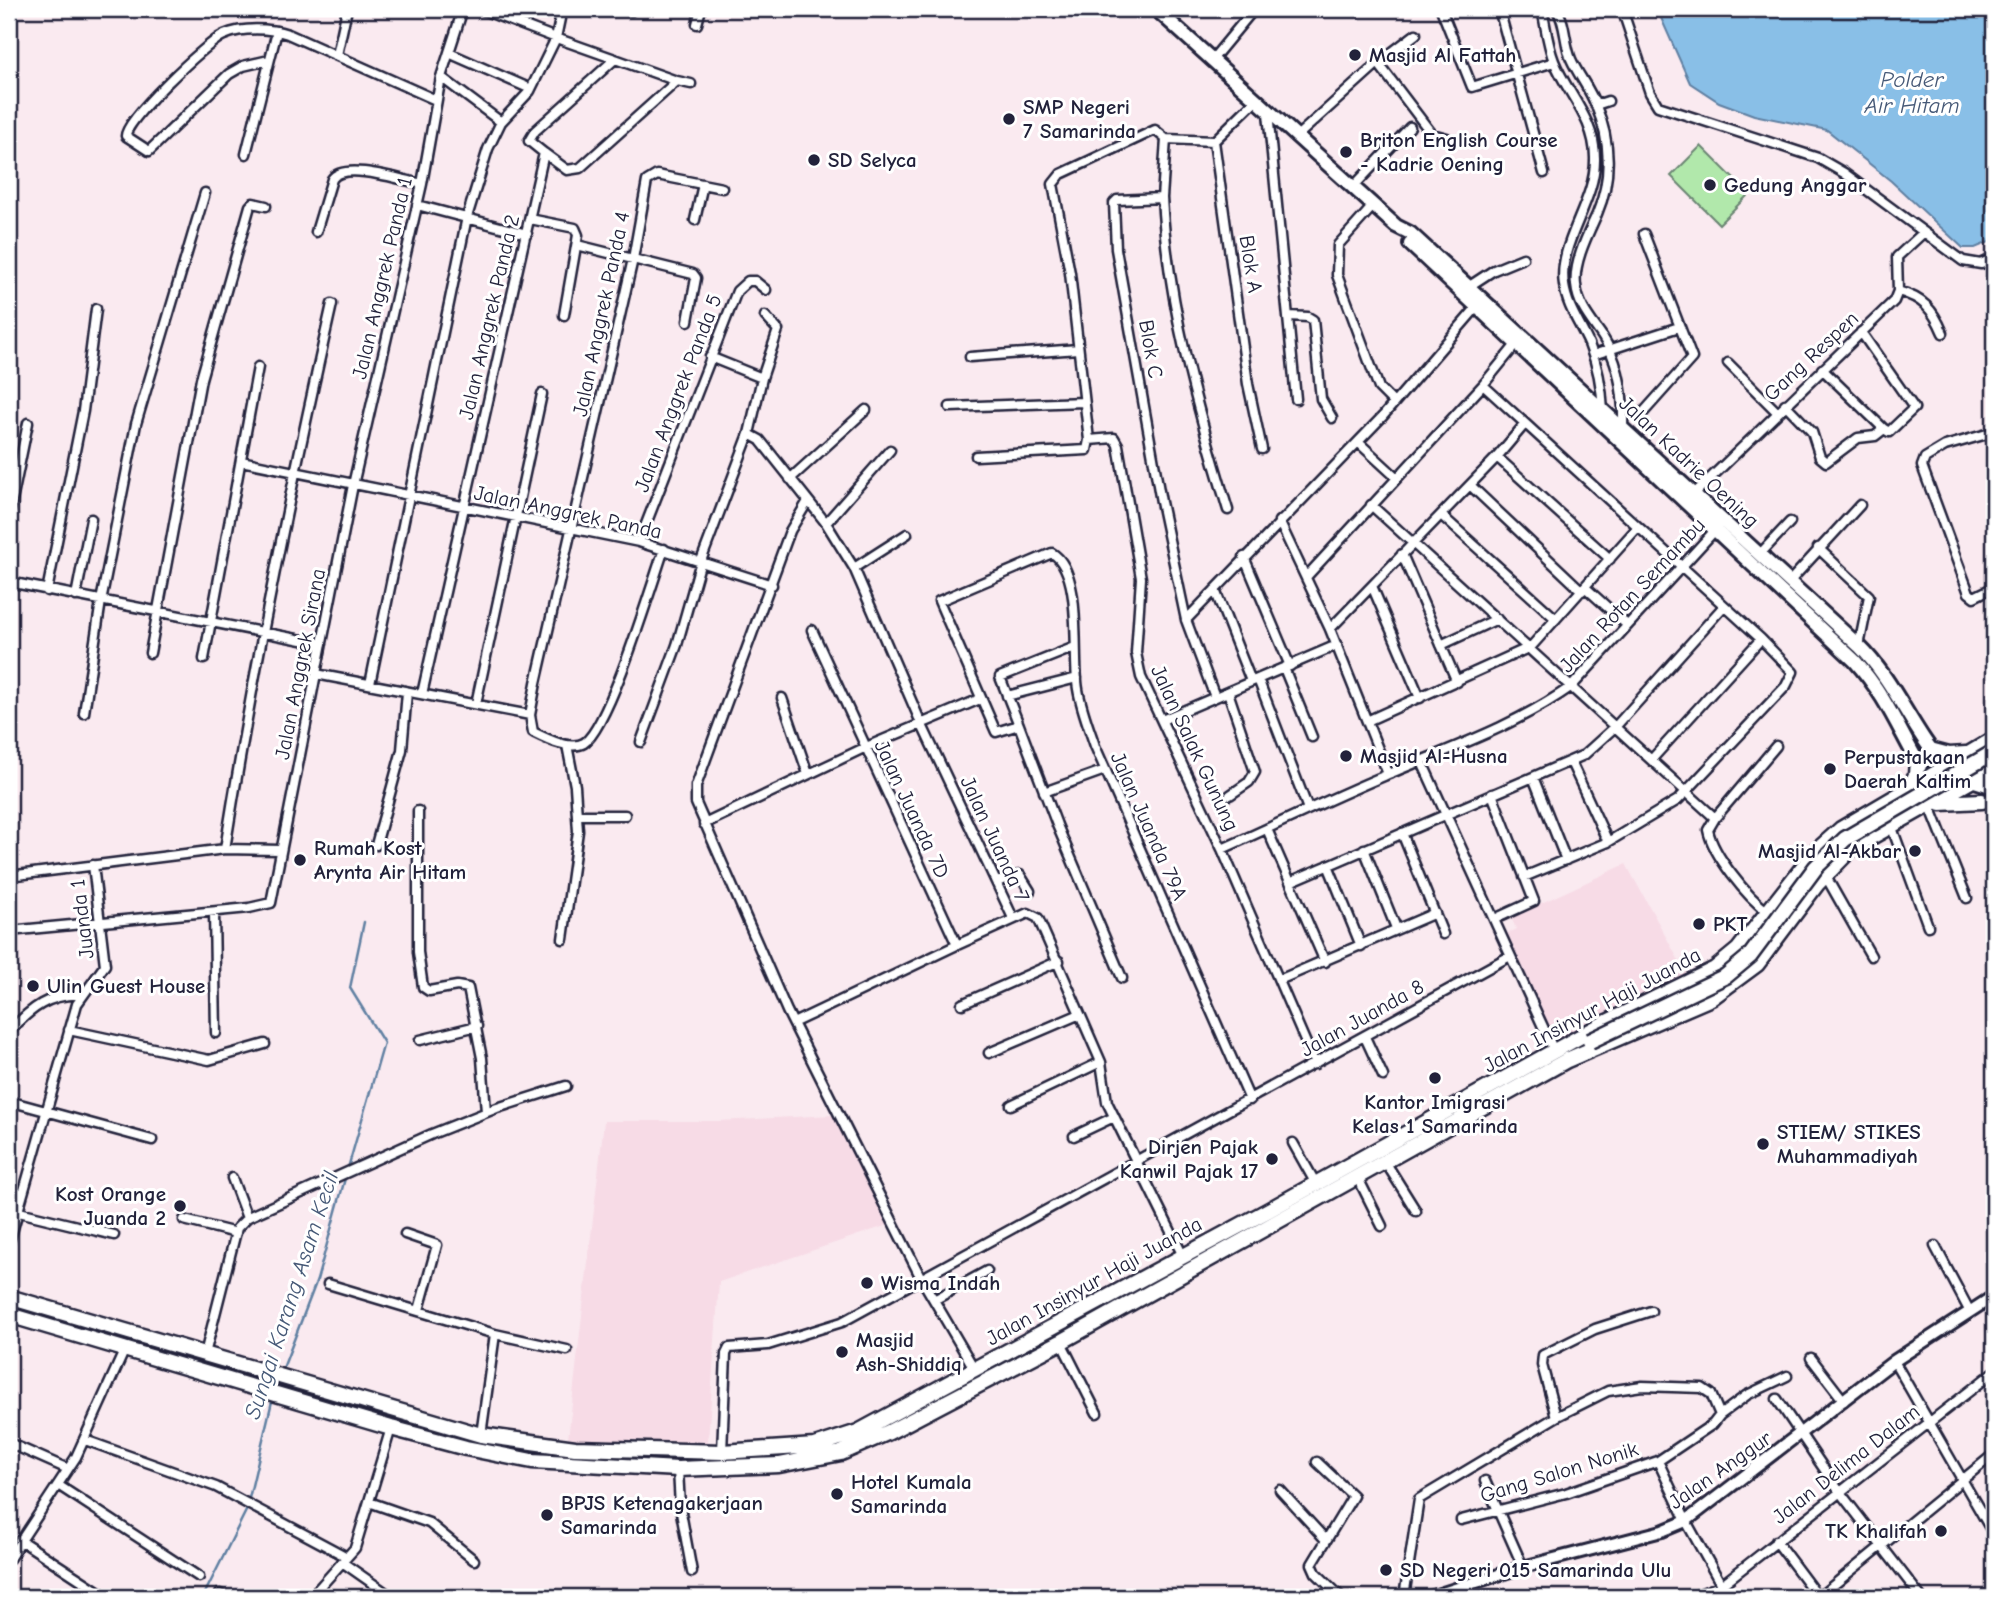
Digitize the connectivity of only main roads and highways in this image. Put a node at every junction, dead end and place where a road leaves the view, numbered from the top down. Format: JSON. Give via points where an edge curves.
{"nodes":[{"id":1,"x":1156,"y":9,"type":"edge"},
{"id":2,"x":1396,"y":226,"type":"junction"},
{"id":3,"x":1519,"y":341,"type":"junction"},
{"id":4,"x":1719,"y":526,"type":"junction"},
{"id":5,"x":1994,"y":738,"type":"edge"},
{"id":6,"x":1930,"y":750,"type":"junction"},
{"id":7,"x":1994,"y":752,"type":"edge"},
{"id":8,"x":1967,"y":754,"type":"junction"},
{"id":9,"x":1917,"y":760,"type":"junction"},
{"id":10,"x":1946,"y":768,"type":"junction"},
{"id":11,"x":1994,"y":768,"type":"edge"},
{"id":12,"x":1928,"y":778,"type":"junction"},
{"id":13,"x":1972,"y":781,"type":"junction"},
{"id":14,"x":1994,"y":787,"type":"edge"},
{"id":15,"x":1909,"y":788,"type":"junction"},
{"id":16,"x":1954,"y":792,"type":"junction"},
{"id":17,"x":1988,"y":802,"type":"edge"},
{"id":18,"x":1931,"y":805,"type":"junction"},
{"id":19,"x":1561,"y":1054,"type":"junction"},
{"id":20,"x":9,"y":1297,"type":"edge"},
{"id":21,"x":9,"y":1315,"type":"edge"},
{"id":22,"x":628,"y":1451,"type":"junction"},
{"id":23,"x":628,"y":1468,"type":"junction"}],
"edges":[{"from":1,"to":2,"type":"main road","name":"Jalan Kadrie Oening"},
{"from":2,"to":3,"type":"main road","name":"Jalan Kadrie Oening","via":[[1410,233],[1468,287]]},
{"from":2,"to":3,"type":"main road","name":"Jalan Kadrie Oening","via":[[1476,308]]},
{"from":3,"to":4,"type":"main road","name":"Jalan Kadrie Oening","via":[[1603,426]]},
{"from":3,"to":4,"type":"main road","name":"Jalan Kadrie Oening","via":[[1603,409],[1694,494]]},
{"from":4,"to":6,"type":"main road","name":"Jalan Kadrie Oening","via":[[1760,554],[1859,646],[1894,689]]},
{"from":4,"to":9,"type":"main road","name":"Jalan Kadrie Oening","via":[[1875,684]]},
{"from":5,"to":8,"type":"highway","name":"Jalan Insinyur Haji Juanda"},
{"from":6,"to":8,"type":"highway"},
{"from":6,"to":10,"type":"main road","name":"Jalan Kadrie Oening"},
{"from":7,"to":19,"type":"highway","bridge":true,"via":[[1845,839],[1816,867],[1750,956],[1726,976]]},
{"from":8,"to":10,"type":"highway","name":"Jalan Insinyur Haji Juanda"},
{"from":9,"to":12,"type":"main road","name":"Jalan Kadrie Oening"},
{"from":9,"to":15,"type":"highway"},
{"from":10,"to":12,"type":"highway","name":"Jalan Insinyur Haji Juanda"},
{"from":10,"to":13,"type":"main road"},
{"from":11,"to":13,"type":"highway","name":"Jalan Insinyur Haji Juanda"},
{"from":12,"to":15,"type":"highway","name":"Jalan Insinyur Haji Juanda"},
{"from":12,"to":16,"type":"main road"},
{"from":13,"to":14,"type":"main road"},
{"from":13,"to":16,"type":"highway","name":"Jalan Insinyur Haji Juanda"},
{"from":15,"to":19,"type":"highway","name":"Jalan Insinyur Haji Juanda","via":[[1823,845],[1738,950],[1715,969],[1601,1025]]},
{"from":16,"to":17,"type":"main road"},
{"from":16,"to":18,"type":"highway","name":"Jalan Insinyur Haji Juanda"},
{"from":17,"to":18,"type":"highway"},
{"from":18,"to":19,"type":"highway","name":"Jalan Insinyur Haji Juanda","via":[[1852,848],[1825,875],[1757,964],[1735,983],[1682,1012]]},
{"from":19,"to":22,"type":"highway","name":"Jalan Insinyur Haji Juanda","via":[[858,1432],[791,1450]]},
{"from":19,"to":23,"type":"highway","name":"Jalan Insinyur Haji Juanda","via":[[1386,1163],[889,1432],[841,1453],[779,1465]]},
{"from":20,"to":22,"type":"highway","name":"Jalan Insinyur Haji Juanda","via":[[481,1435]]},
{"from":21,"to":23,"type":"highway","name":"Jalan Insinyur Haji Juanda","via":[[466,1448],[532,1461]]},
{"from":22,"to":23,"type":"highway"}]}
